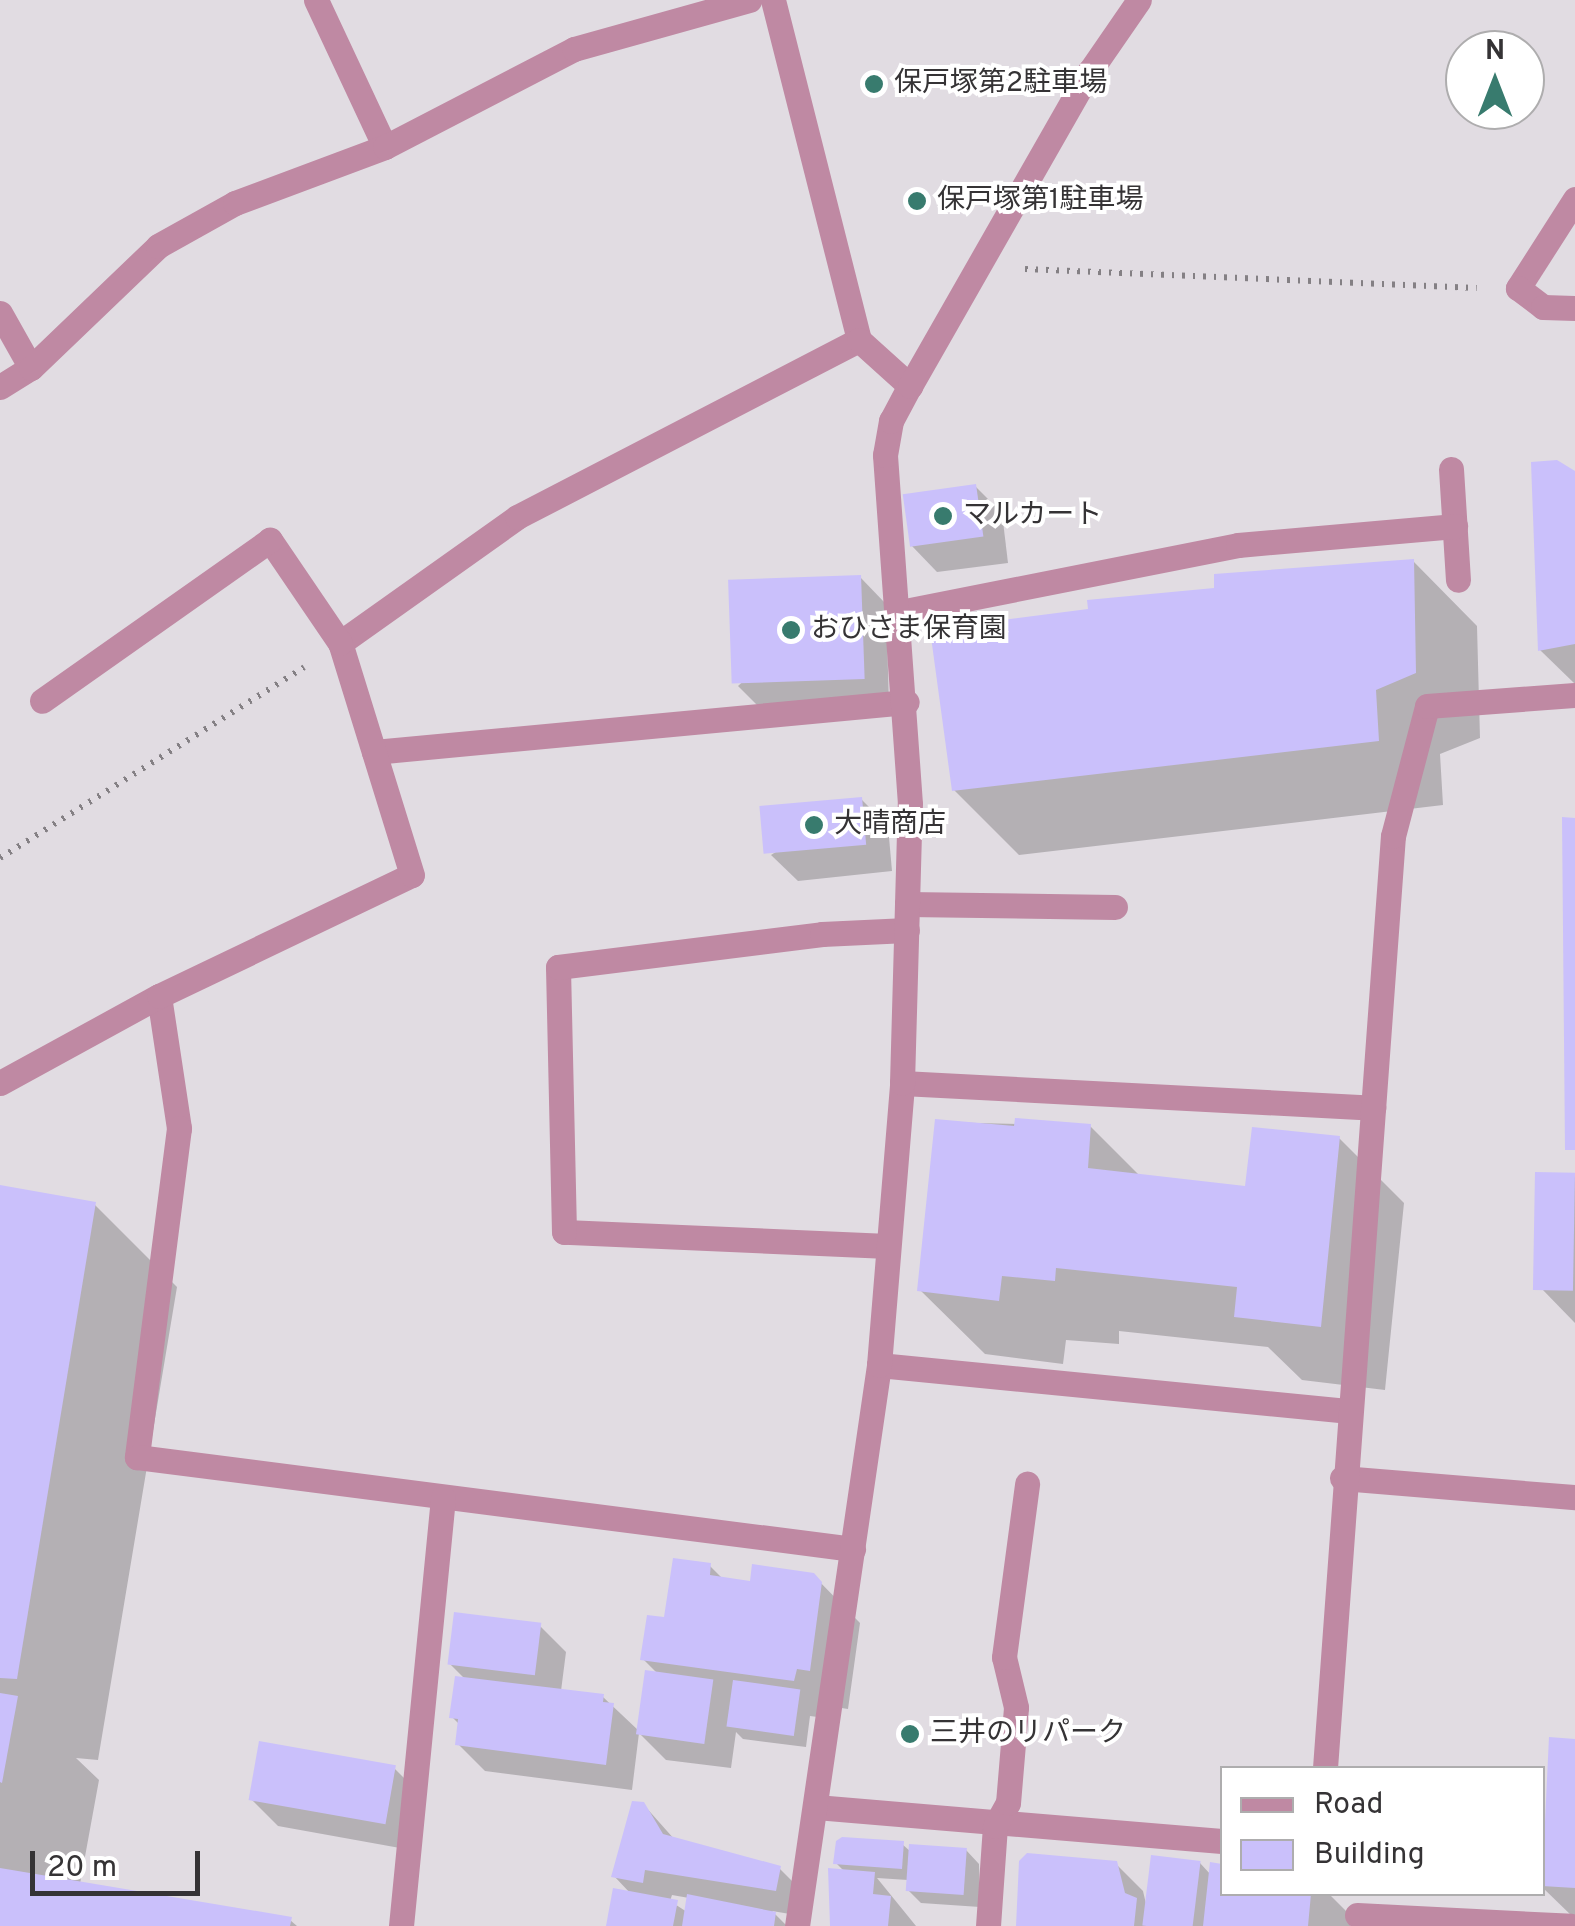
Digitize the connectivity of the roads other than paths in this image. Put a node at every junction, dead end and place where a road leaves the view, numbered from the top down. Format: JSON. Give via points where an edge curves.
{"nodes":[{"id":1,"x":316,"y":0,"type":"edge"},
{"id":2,"x":749,"y":0,"type":"edge"},
{"id":3,"x":773,"y":0,"type":"edge"},
{"id":4,"x":1139,"y":0,"type":"edge"},
{"id":5,"x":385,"y":146,"type":"junction"},
{"id":6,"x":1575,"y":199,"type":"edge"},
{"id":7,"x":1575,"y":308,"type":"edge"},
{"id":8,"x":0,"y":313,"type":"edge"},
{"id":9,"x":859,"y":340,"type":"junction"},
{"id":10,"x":31,"y":368,"type":"junction"},
{"id":11,"x":910,"y":386,"type":"junction"},
{"id":12,"x":0,"y":387,"type":"edge"},
{"id":13,"x":1451,"y":469,"type":"dead end"},
{"id":14,"x":1455,"y":526,"type":"junction"},
{"id":15,"x":1458,"y":580,"type":"dead end"},
{"id":16,"x":900,"y":612,"type":"junction"},
{"id":17,"x":340,"y":643,"type":"junction"},
{"id":18,"x":1575,"y":695,"type":"edge"},
{"id":19,"x":42,"y":701,"type":"dead end"},
{"id":20,"x":906,"y":702,"type":"junction"},
{"id":21,"x":374,"y":752,"type":"junction"},
{"id":22,"x":907,"y":904,"type":"junction"},
{"id":23,"x":1115,"y":907,"type":"dead end"},
{"id":24,"x":906,"y":930,"type":"junction"},
{"id":25,"x":159,"y":996,"type":"junction"},
{"id":26,"x":902,"y":1082,"type":"junction"},
{"id":27,"x":0,"y":1083,"type":"edge"},
{"id":28,"x":1372,"y":1108,"type":"junction"},
{"id":29,"x":888,"y":1246,"type":"junction"},
{"id":30,"x":879,"y":1364,"type":"junction"},
{"id":31,"x":1350,"y":1412,"type":"junction"},
{"id":32,"x":1342,"y":1478,"type":"junction"},
{"id":33,"x":1026,"y":1484,"type":"dead end"},
{"id":34,"x":1575,"y":1497,"type":"edge"},
{"id":35,"x":443,"y":1498,"type":"junction"},
{"id":36,"x":853,"y":1549,"type":"junction"},
{"id":37,"x":1324,"y":1766,"type":"edge"},
{"id":38,"x":816,"y":1807,"type":"junction"},
{"id":39,"x":995,"y":1826,"type":"junction"},
{"id":40,"x":1220,"y":1840,"type":"edge"},
{"id":41,"x":1352,"y":1911,"type":"edge"},
{"id":42,"x":401,"y":1926,"type":"edge"},
{"id":43,"x":797,"y":1926,"type":"edge"},
{"id":44,"x":988,"y":1926,"type":"edge"},
{"id":45,"x":1570,"y":1926,"type":"edge"}],
"edges":[{"from":1,"to":5,"type":"street"},
{"from":2,"to":5,"type":"street","via":[[574,49]]},
{"from":3,"to":9,"type":"street"},
{"from":4,"to":11,"type":"street","via":[[1090,71]]},
{"from":5,"to":10,"type":"street","via":[[235,203],[158,246]]},
{"from":6,"to":7,"type":"street","via":[[1518,288],[1543,307]]},
{"from":8,"to":10,"type":"street"},
{"from":9,"to":11,"type":"street"},
{"from":9,"to":17,"type":"street","via":[[517,516]]},
{"from":10,"to":12,"type":"street"},
{"from":11,"to":16,"type":"street","via":[[891,421],[885,455]]},
{"from":13,"to":14,"type":"street"},
{"from":14,"to":15,"type":"street"},
{"from":14,"to":16,"type":"street","via":[[1238,545]]},
{"from":16,"to":20,"type":"street"},
{"from":17,"to":19,"type":"street","via":[[270,540]]},
{"from":17,"to":21,"type":"street"},
{"from":18,"to":28,"type":"street","via":[[1427,706],[1393,836]]},
{"from":20,"to":21,"type":"street"},
{"from":20,"to":22,"type":"street"},
{"from":21,"to":25,"type":"street","via":[[412,874]]},
{"from":22,"to":23,"type":"street"},
{"from":22,"to":24,"type":"street"},
{"from":24,"to":26,"type":"street"},
{"from":24,"to":29,"type":"street","via":[[558,967],[564,1232]]},
{"from":25,"to":27,"type":"street"},
{"from":25,"to":35,"type":"street","via":[[178,1128],[136,1457]]},
{"from":26,"to":28,"type":"street"},
{"from":26,"to":29,"type":"street"},
{"from":28,"to":31,"type":"street"},
{"from":29,"to":30,"type":"street"},
{"from":30,"to":31,"type":"street"},
{"from":30,"to":36,"type":"street"},
{"from":31,"to":32,"type":"street"},
{"from":32,"to":34,"type":"street"},
{"from":32,"to":37,"type":"street"},
{"from":33,"to":39,"type":"street","via":[[1004,1657],[1016,1706],[1008,1803]]},
{"from":35,"to":36,"type":"street"},
{"from":35,"to":42,"type":"street"},
{"from":36,"to":38,"type":"street"},
{"from":38,"to":39,"type":"street"},
{"from":38,"to":43,"type":"street"},
{"from":39,"to":40,"type":"street"},
{"from":39,"to":44,"type":"street"},
{"from":41,"to":45,"type":"street"}]}
